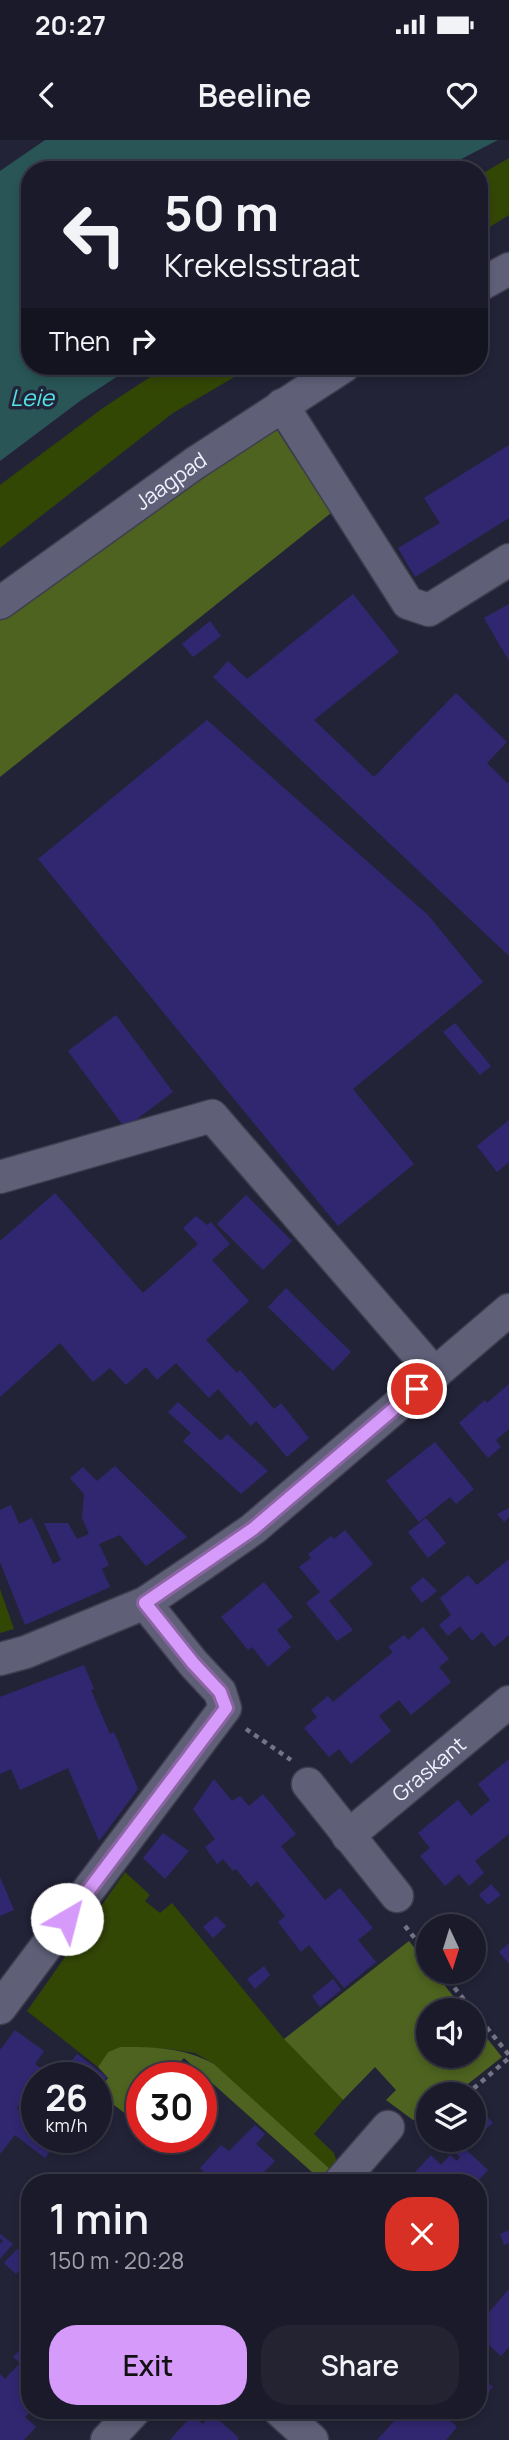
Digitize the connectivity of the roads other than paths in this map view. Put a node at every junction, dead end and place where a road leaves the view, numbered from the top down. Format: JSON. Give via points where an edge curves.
{"nodes":[{"id":1,"x":509,"y":269,"type":"edge"},
{"id":2,"x":488,"y":281,"type":"edge"},
{"id":3,"x":330,"y":375,"type":"edge"},
{"id":4,"x":282,"y":405,"type":"junction"},
{"id":5,"x":509,"y":560,"type":"edge"},
{"id":6,"x":0,"y":603,"type":"edge"},
{"id":7,"x":0,"y":1177,"type":"edge"},
{"id":8,"x":509,"y":1310,"type":"edge"},
{"id":9,"x":435,"y":1374,"type":"junction"},
{"id":10,"x":145,"y":1603,"type":"junction"},
{"id":11,"x":0,"y":1659,"type":"edge"},
{"id":12,"x":509,"y":1702,"type":"edge"},
{"id":13,"x":307,"y":1784,"type":"road end"},
{"id":14,"x":348,"y":1836,"type":"junction"},
{"id":15,"x":397,"y":1896,"type":"dead end"},
{"id":16,"x":0,"y":2008,"type":"edge"},
{"id":17,"x":388,"y":2127,"type":"dead end"},
{"id":18,"x":347,"y":2174,"type":"edge"},
{"id":19,"x":127,"y":2419,"type":"edge"},
{"id":20,"x":289,"y":2419,"type":"edge"},
{"id":21,"x":107,"y":2440,"type":"edge"},
{"id":22,"x":312,"y":2440,"type":"edge"}],
"edges":[{"from":1,"to":2,"type":"street"},
{"from":3,"to":4,"type":"street","name":"Jaagpad"},
{"from":4,"to":5,"type":"street","via":[[408,603],[429,610]]},
{"from":4,"to":6,"type":"street","name":"Jaagpad"},
{"from":7,"to":9,"type":"street","via":[[212,1116]]},
{"from":8,"to":9,"type":"street"},
{"from":9,"to":10,"type":"street","via":[[253,1529]]},
{"from":10,"to":11,"type":"street"},
{"from":10,"to":16,"type":"street","via":[[220,1692],[226,1708]]},
{"from":12,"to":14,"type":"street","name":"Graskant"},
{"from":13,"to":14,"type":"street"},
{"from":14,"to":15,"type":"street"},
{"from":17,"to":18,"type":"street"},
{"from":19,"to":21,"type":"street"},
{"from":20,"to":22,"type":"street"}]}
